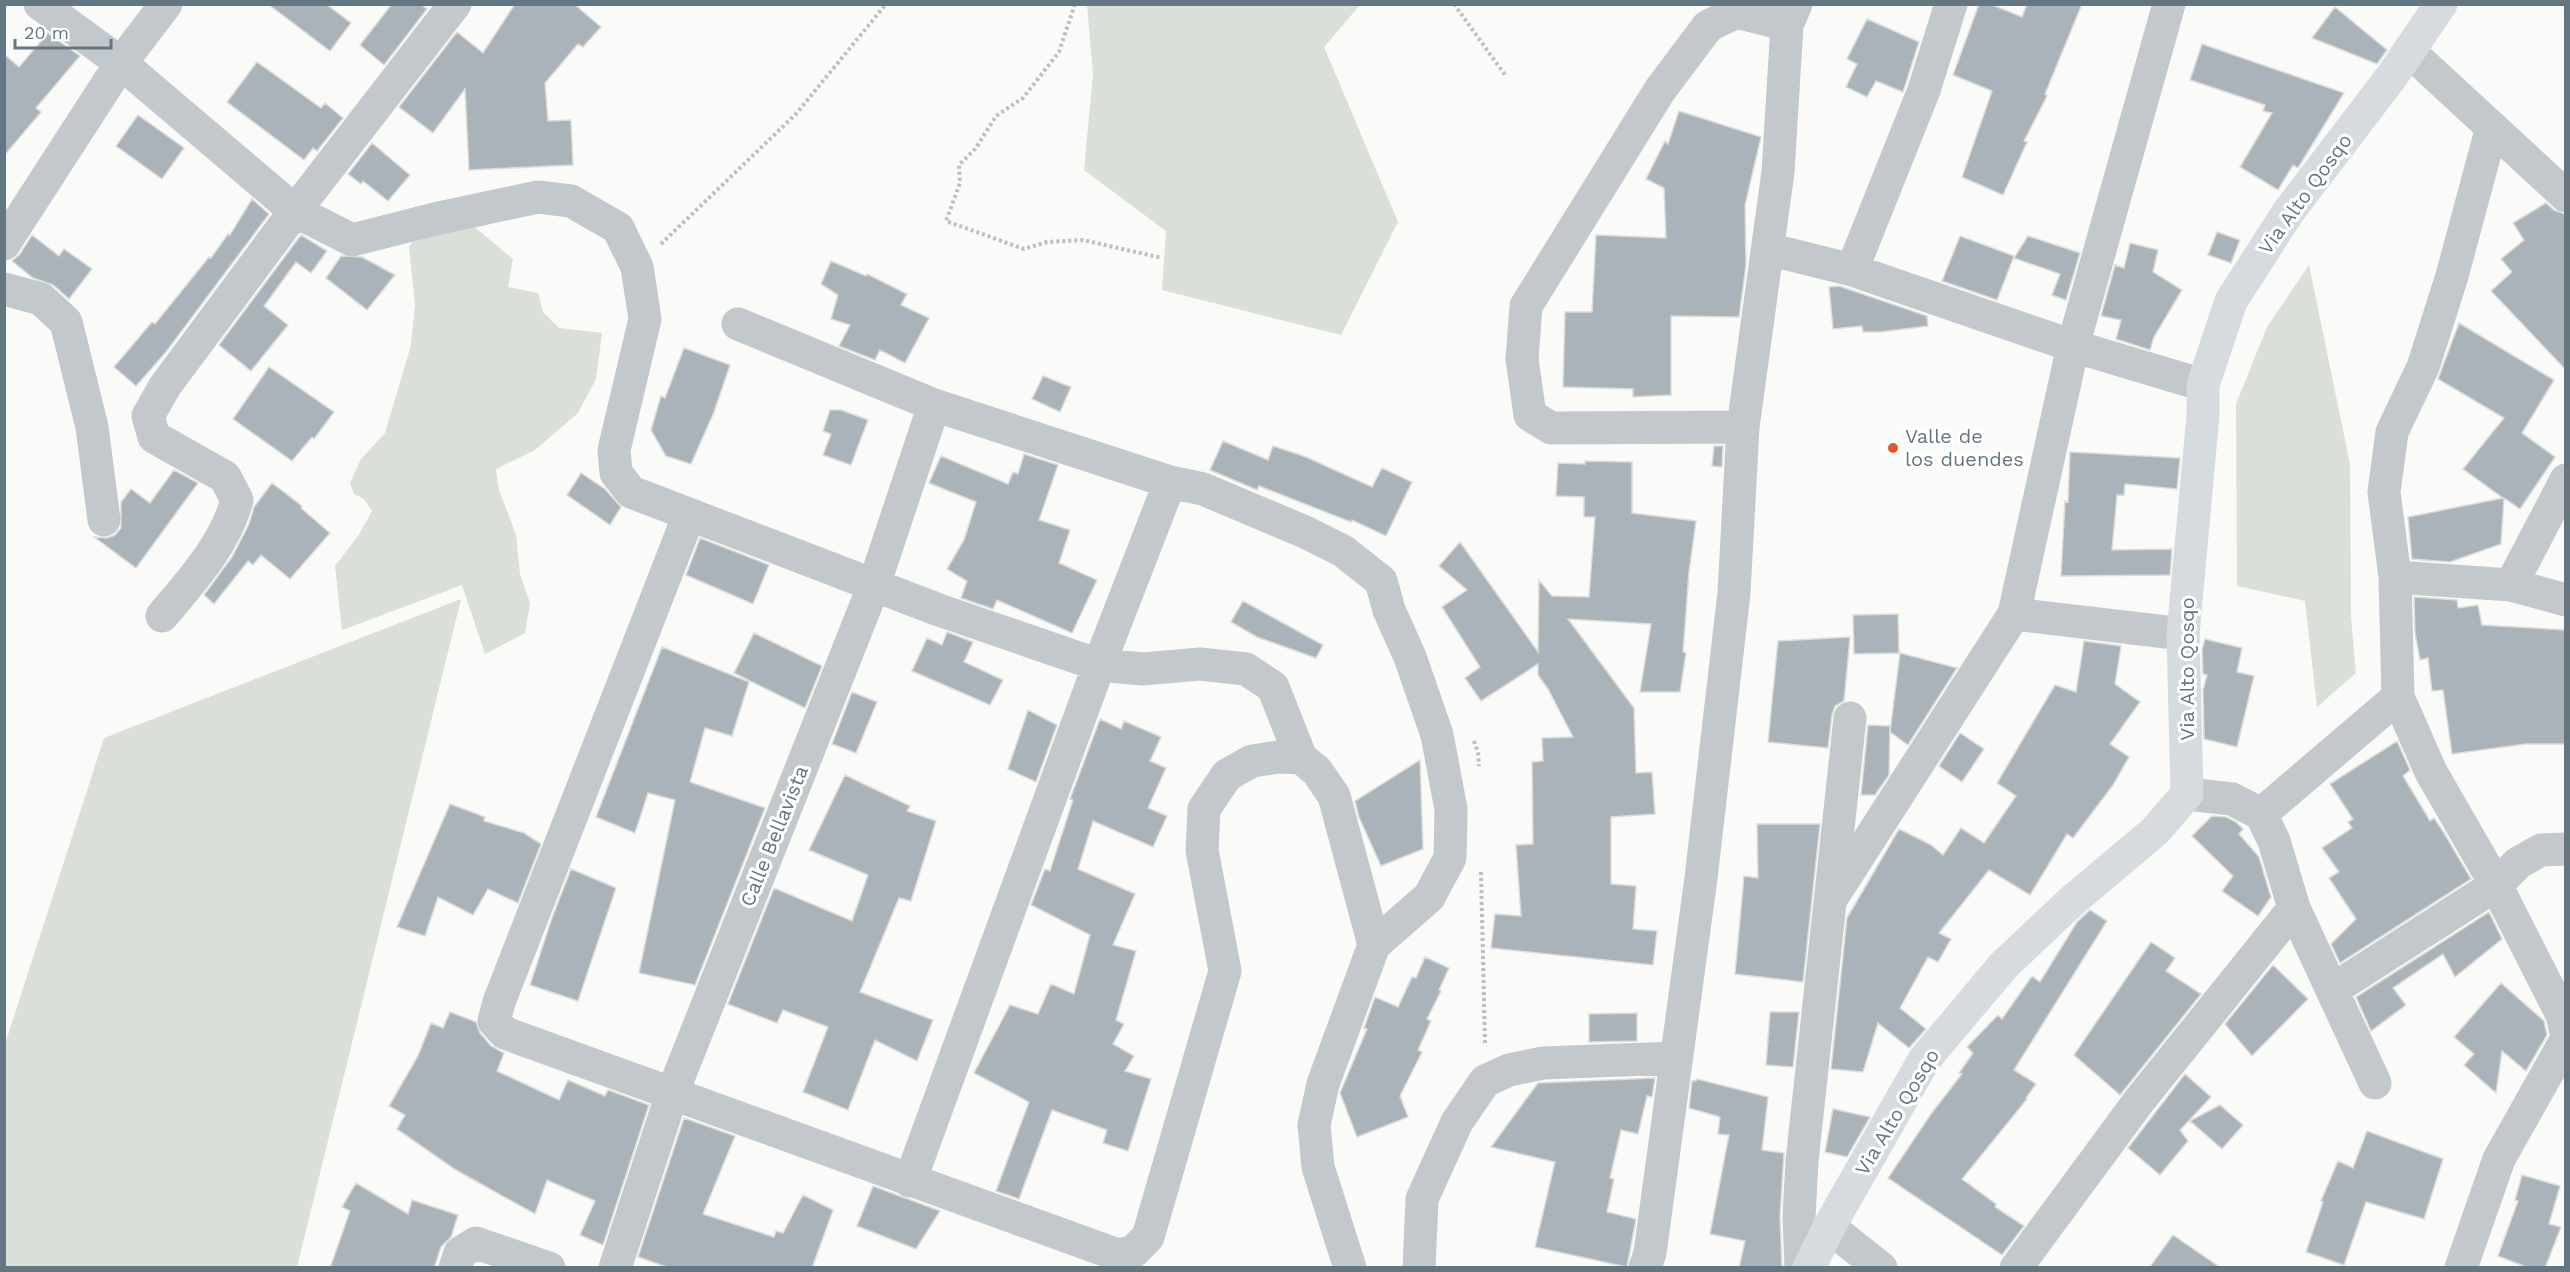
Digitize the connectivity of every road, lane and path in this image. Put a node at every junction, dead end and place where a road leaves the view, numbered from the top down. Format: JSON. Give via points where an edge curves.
{"nodes":[{"id":1,"x":40,"y":4,"type":"edge"},
{"id":2,"x":166,"y":4,"type":"edge"},
{"id":3,"x":455,"y":4,"type":"edge"},
{"id":4,"x":886,"y":4,"type":"edge"},
{"id":5,"x":1075,"y":4,"type":"edge"},
{"id":6,"x":1454,"y":4,"type":"edge"},
{"id":7,"x":1951,"y":4,"type":"edge"},
{"id":8,"x":2169,"y":4,"type":"edge"},
{"id":9,"x":2441,"y":4,"type":"edge"},
{"id":10,"x":1792,"y":15,"type":"edge"},
{"id":11,"x":2409,"y":51,"type":"junction"},
{"id":12,"x":121,"y":63,"type":"junction"},
{"id":13,"x":1505,"y":75,"type":"dead end"},
{"id":14,"x":2492,"y":127,"type":"junction"},
{"id":15,"x":2565,"y":196,"type":"edge"},
{"id":16,"x":295,"y":211,"type":"junction"},
{"id":17,"x":4,"y":244,"type":"edge"},
{"id":18,"x":1768,"y":249,"type":"junction"},
{"id":19,"x":1162,"y":258,"type":"dead end"},
{"id":20,"x":637,"y":267,"type":"junction"},
{"id":21,"x":1852,"y":270,"type":"junction"},
{"id":22,"x":4,"y":289,"type":"edge"},
{"id":23,"x":738,"y":324,"type":"dead end"},
{"id":24,"x":2073,"y":346,"type":"junction"},
{"id":25,"x":2203,"y":385,"type":"junction"},
{"id":26,"x":934,"y":405,"type":"junction"},
{"id":27,"x":1743,"y":427,"type":"junction"},
{"id":28,"x":2565,"y":480,"type":"edge"},
{"id":29,"x":1170,"y":482,"type":"junction"},
{"id":30,"x":689,"y":515,"type":"junction"},
{"id":31,"x":104,"y":519,"type":"dead end"},
{"id":32,"x":2395,"y":577,"type":"junction"},
{"id":33,"x":874,"y":585,"type":"junction"},
{"id":34,"x":2511,"y":585,"type":"junction"},
{"id":35,"x":2565,"y":600,"type":"edge"},
{"id":36,"x":2014,"y":614,"type":"junction"},
{"id":37,"x":162,"y":616,"type":"dead end"},
{"id":38,"x":2183,"y":634,"type":"junction"},
{"id":39,"x":1099,"y":665,"type":"junction"},
{"id":40,"x":2398,"y":697,"type":"junction"},
{"id":41,"x":1850,"y":718,"type":"dead end"},
{"id":42,"x":1300,"y":758,"type":"junction"},
{"id":43,"x":2187,"y":794,"type":"junction"},
{"id":44,"x":2261,"y":814,"type":"junction"},
{"id":45,"x":2565,"y":849,"type":"edge"},
{"id":46,"x":2496,"y":885,"type":"junction"},
{"id":47,"x":1829,"y":903,"type":"junction"},
{"id":48,"x":2294,"y":908,"type":"junction"},
{"id":49,"x":1374,"y":945,"type":"junction"},
{"id":50,"x":2332,"y":990,"type":"junction"},
{"id":51,"x":2565,"y":1032,"type":"edge"},
{"id":52,"x":2565,"y":1040,"type":"edge"},
{"id":53,"x":1675,"y":1058,"type":"junction"},
{"id":54,"x":2375,"y":1083,"type":"dead end"},
{"id":55,"x":672,"y":1094,"type":"junction"},
{"id":56,"x":910,"y":1181,"type":"junction"},
{"id":57,"x":1829,"y":1227,"type":"junction"},
{"id":58,"x":455,"y":1268,"type":"edge"},
{"id":59,"x":549,"y":1268,"type":"edge"},
{"id":60,"x":615,"y":1268,"type":"edge"},
{"id":61,"x":1350,"y":1268,"type":"edge"},
{"id":62,"x":1419,"y":1268,"type":"edge"},
{"id":63,"x":1645,"y":1268,"type":"edge"},
{"id":64,"x":1801,"y":1268,"type":"edge"},
{"id":65,"x":1809,"y":1268,"type":"edge"},
{"id":66,"x":1881,"y":1268,"type":"edge"},
{"id":67,"x":2016,"y":1268,"type":"edge"},
{"id":68,"x":2461,"y":1268,"type":"edge"}],
"edges":[{"from":1,"to":12,"type":"street"},
{"from":2,"to":12,"type":"street"},
{"from":3,"to":16,"type":"street"},
{"from":4,"to":20,"type":"path","via":[[795,114]]},
{"from":5,"to":19,"type":"path","via":[[1059,52],[1023,98],[996,116],[976,148],[959,165],[960,183],[946,221],[1024,249],[1047,242],[1083,240]]},
{"from":6,"to":13,"type":"path"},
{"from":7,"to":21,"type":"street","via":[[1923,90]]},
{"from":8,"to":24,"type":"street"},
{"from":9,"to":11,"type":"street","name":"Via Alto Qosqo"},
{"from":10,"to":18,"type":"street"},
{"from":10,"to":27,"type":"street","via":[[1737,12],[1708,26],[1660,90],[1526,306],[1522,359],[1530,414],[1551,428]]},
{"from":11,"to":14,"type":"street"},
{"from":11,"to":25,"type":"street","name":"Via Alto Qosqo","via":[[2289,211],[2231,301]]},
{"from":12,"to":16,"type":"street"},
{"from":12,"to":17,"type":"street"},
{"from":14,"to":15,"type":"street"},
{"from":14,"to":32,"type":"street","via":[[2423,367],[2392,432],[2384,492]]},
{"from":16,"to":20,"type":"street","via":[[352,240],[538,197],[571,201],[618,228]]},
{"from":16,"to":37,"type":"street","via":[[165,386],[148,416],[154,437],[225,477],[237,500],[231,523],[203,566]]},
{"from":18,"to":21,"type":"street"},
{"from":18,"to":27,"type":"street"},
{"from":20,"to":30,"type":"street","via":[[645,319],[614,450],[616,473],[631,492]]},
{"from":21,"to":24,"type":"street"},
{"from":22,"to":31,"type":"street","via":[[40,299],[66,322],[92,427]]},
{"from":23,"to":26,"type":"street"},
{"from":24,"to":25,"type":"street"},
{"from":24,"to":36,"type":"street"},
{"from":25,"to":38,"type":"street","name":"Via Alto Qosqo"},
{"from":26,"to":29,"type":"street"},
{"from":26,"to":33,"type":"street","name":"Calle Bellavista"},
{"from":27,"to":53,"type":"street","via":[[1734,593],[1701,878]]},
{"from":28,"to":34,"type":"street"},
{"from":29,"to":39,"type":"street"},
{"from":29,"to":49,"type":"street","via":[[1203,489],[1305,532],[1343,551],[1381,581],[1437,735],[1451,808],[1450,858],[1429,897]]},
{"from":30,"to":33,"type":"street"},
{"from":30,"to":55,"type":"street","via":[[494,1021],[505,1033]]},
{"from":32,"to":34,"type":"street"},
{"from":32,"to":40,"type":"street"},
{"from":33,"to":39,"type":"street"},
{"from":33,"to":55,"type":"street","name":"Calle Bellavista"},
{"from":34,"to":35,"type":"street"},
{"from":36,"to":38,"type":"street"},
{"from":36,"to":47,"type":"street"},
{"from":38,"to":43,"type":"street","name":"Via Alto Qosqo"},
{"from":39,"to":42,"type":"street","via":[[1143,669],[1200,664],[1246,669],[1273,687]]},
{"from":39,"to":56,"type":"street"},
{"from":40,"to":44,"type":"street"},
{"from":40,"to":46,"type":"street","via":[[2431,772]]},
{"from":41,"to":47,"type":"street"},
{"from":42,"to":49,"type":"street","via":[[1317,771],[1334,796]]},
{"from":42,"to":56,"type":"street","via":[[1252,761],[1227,775],[1204,809],[1202,850],[1225,972],[1148,1237],[1133,1252],[1118,1255]]},
{"from":43,"to":44,"type":"street","via":[[2232,799]]},
{"from":43,"to":57,"type":"street","name":"Via Alto Qosqo","via":[[2155,831],[2004,965],[1924,1060]]},
{"from":44,"to":48,"type":"street","via":[[2274,841]]},
{"from":45,"to":46,"type":"street","via":[[2541,850],[2518,863]]},
{"from":46,"to":50,"type":"street"},
{"from":46,"to":51,"type":"street","via":[[2562,1014]]},
{"from":47,"to":64,"type":"street","via":[[1802,1161]]},
{"from":48,"to":50,"type":"street"},
{"from":48,"to":67,"type":"street","via":[[2139,1101]]},
{"from":49,"to":61,"type":"street","via":[[1323,1084],[1314,1125],[1318,1167]]},
{"from":50,"to":54,"type":"street"},
{"from":52,"to":68,"type":"street","via":[[2499,1159]]},
{"from":53,"to":62,"type":"street","via":[[1543,1063],[1509,1070],[1485,1081],[1457,1122],[1422,1199]]},
{"from":53,"to":63,"type":"street"},
{"from":55,"to":56,"type":"street"},
{"from":55,"to":60,"type":"street","name":"Calle Bellavista"},
{"from":57,"to":65,"type":"street","name":"Via Alto Qosqo"},
{"from":57,"to":66,"type":"street"},
{"from":58,"to":59,"type":"street","via":[[460,1253],[476,1244]]}]}
